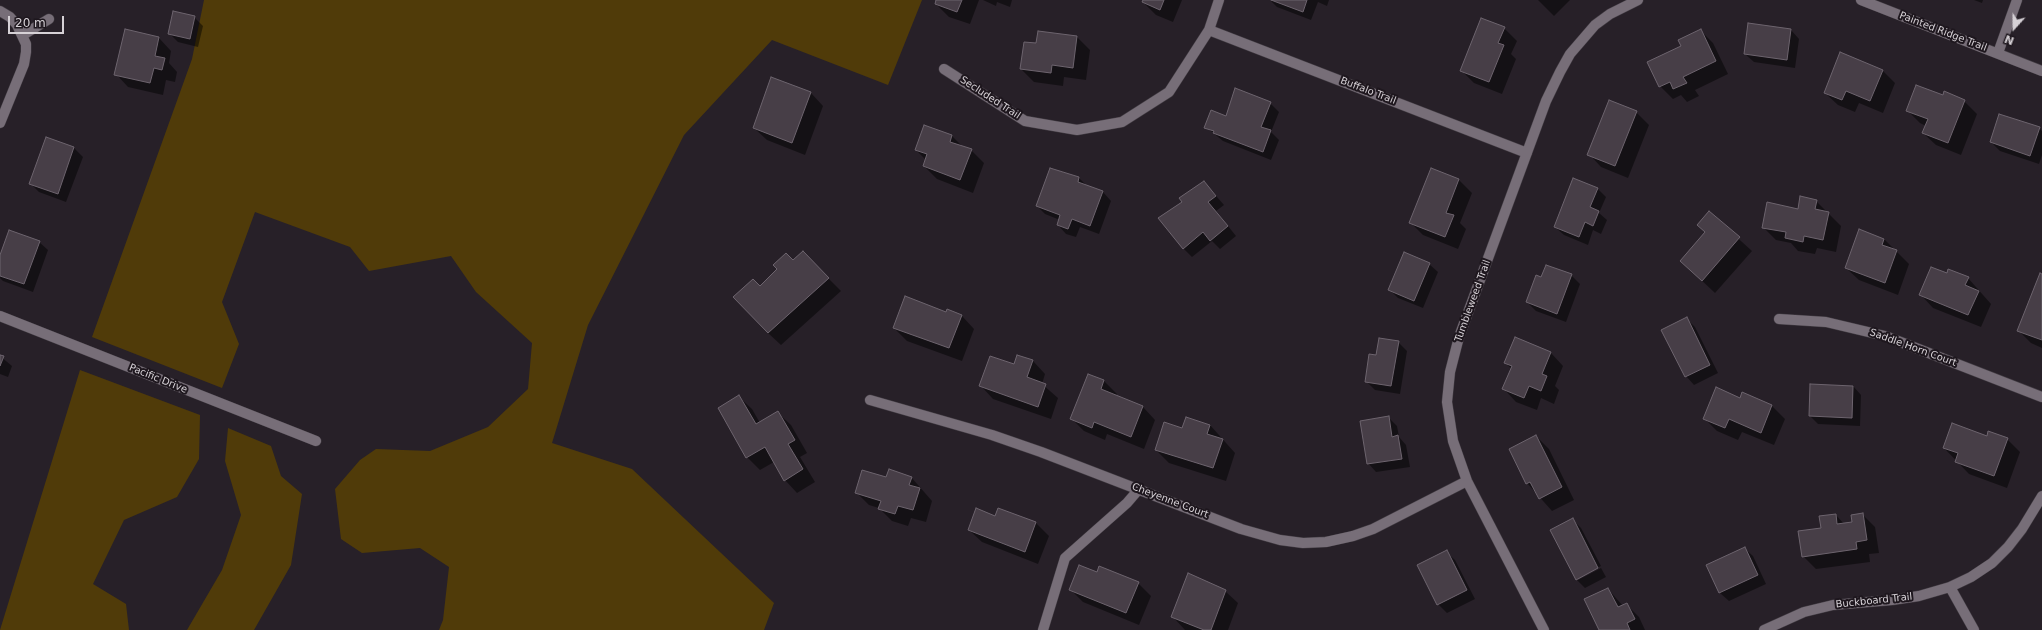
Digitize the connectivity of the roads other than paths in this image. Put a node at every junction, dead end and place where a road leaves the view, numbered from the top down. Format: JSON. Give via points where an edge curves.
{"nodes":[{"id":1,"x":1219,"y":0,"type":"edge"},
{"id":2,"x":1638,"y":0,"type":"edge"},
{"id":3,"x":1861,"y":0,"type":"edge"},
{"id":4,"x":2017,"y":0,"type":"edge"},
{"id":5,"x":0,"y":11,"type":"edge"},
{"id":6,"x":48,"y":19,"type":"dead end"},
{"id":7,"x":1209,"y":30,"type":"junction"},
{"id":8,"x":23,"y":35,"type":"junction"},
{"id":9,"x":1998,"y":53,"type":"junction"},
{"id":10,"x":944,"y":69,"type":"dead end"},
{"id":11,"x":2042,"y":71,"type":"edge"},
{"id":12,"x":0,"y":123,"type":"edge"},
{"id":13,"x":1527,"y":153,"type":"junction"},
{"id":14,"x":0,"y":316,"type":"edge"},
{"id":15,"x":1779,"y":319,"type":"dead end"},
{"id":16,"x":2042,"y":397,"type":"edge"},
{"id":17,"x":870,"y":400,"type":"dead end"},
{"id":18,"x":316,"y":441,"type":"dead end"},
{"id":19,"x":1467,"y":481,"type":"junction"},
{"id":20,"x":1139,"y":489,"type":"junction"},
{"id":21,"x":2042,"y":496,"type":"edge"},
{"id":22,"x":1950,"y":587,"type":"junction"},
{"id":23,"x":1043,"y":630,"type":"edge"},
{"id":24,"x":1544,"y":630,"type":"edge"},
{"id":25,"x":1764,"y":630,"type":"edge"},
{"id":26,"x":1974,"y":630,"type":"edge"}],
"edges":[{"from":1,"to":7,"type":"street","name":"Secluded Trail"},
{"from":2,"to":13,"type":"street","name":"Tumbleweed Trail","via":[[1595,25],[1570,54],[1546,101]]},
{"from":3,"to":9,"type":"street","name":"Painted Ridge Trail"},
{"from":4,"to":9,"type":"street"},
{"from":5,"to":8,"type":"street","via":[[10,17]]},
{"from":6,"to":8,"type":"street"},
{"from":7,"to":10,"type":"street","name":"Secluded Trail","via":[[1169,92],[1122,122],[1076,130],[1025,120]]},
{"from":7,"to":13,"type":"street","name":"Buffalo Trail"},
{"from":8,"to":12,"type":"street","via":[[26,44],[24,64]]},
{"from":9,"to":11,"type":"street","name":"Painted Ridge Trail"},
{"from":13,"to":19,"type":"street","name":"Tumbleweed Trail","via":[[1459,337],[1450,372],[1447,402],[1453,441]]},
{"from":14,"to":18,"type":"street","name":"Pacific Drive"},
{"from":15,"to":16,"type":"street","name":"Saddle Horn Court","via":[[1826,322],[1878,334]]},
{"from":17,"to":20,"type":"street","name":"Cheyenne Court","via":[[999,438]]},
{"from":19,"to":20,"type":"street","name":"Cheyenne Court","via":[[1373,529],[1346,538],[1303,543],[1280,540],[1241,529]]},
{"from":19,"to":24,"type":"street","name":"Tumbleweed Trail"},
{"from":20,"to":23,"type":"street","via":[[1127,503],[1065,558]]},
{"from":21,"to":22,"type":"street","name":"Buckboard Trail","via":[[2022,529],[1992,563],[1972,577]]},
{"from":22,"to":25,"type":"street","name":"Buckboard Trail","via":[[1912,597],[1833,605],[1804,612]]},
{"from":22,"to":26,"type":"street"}]}
